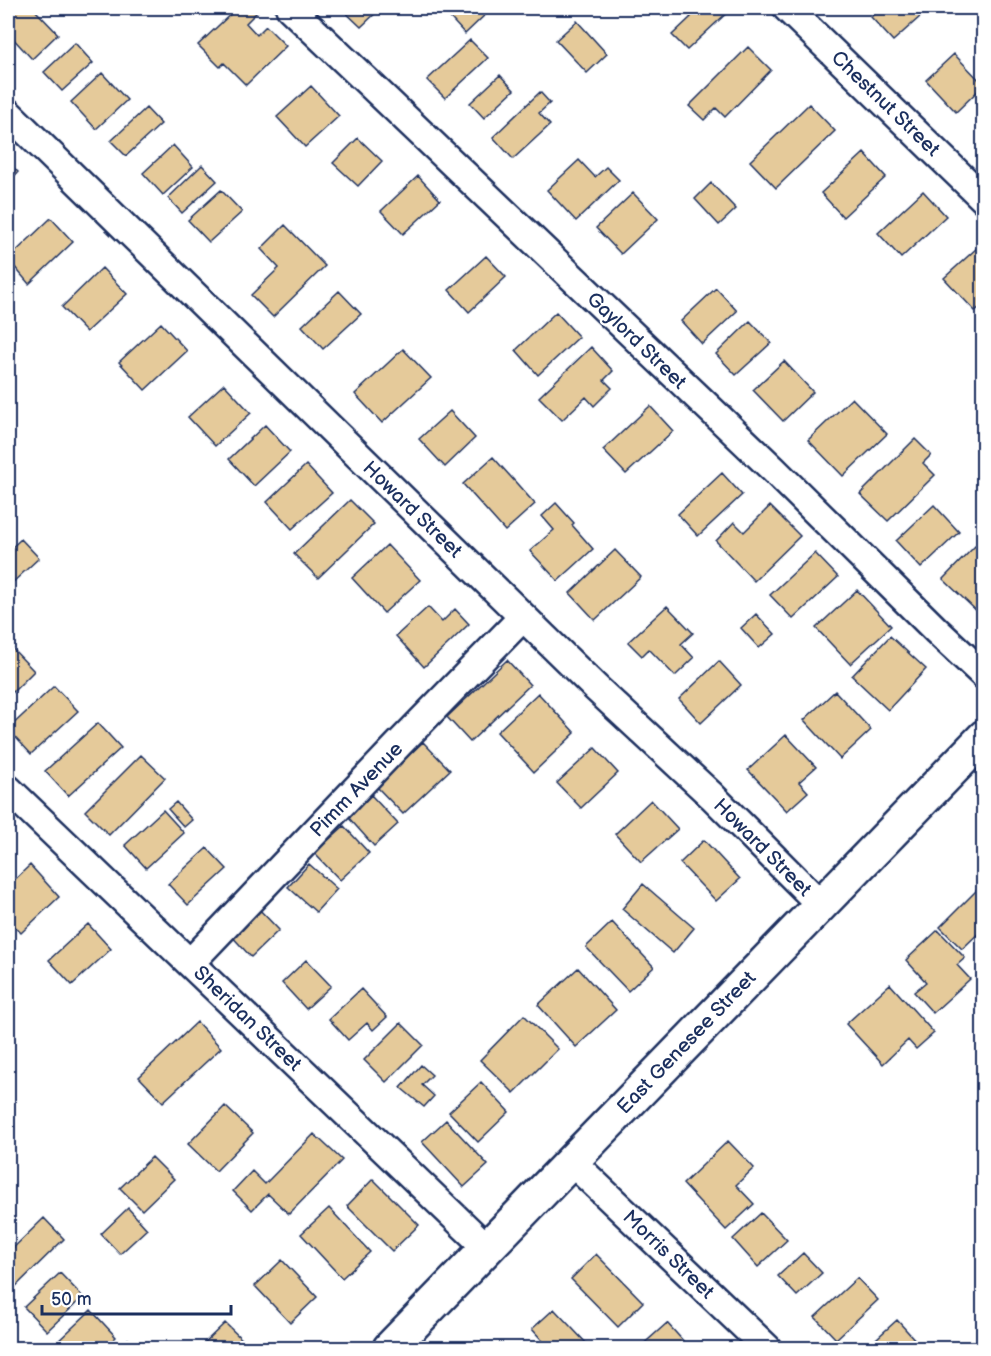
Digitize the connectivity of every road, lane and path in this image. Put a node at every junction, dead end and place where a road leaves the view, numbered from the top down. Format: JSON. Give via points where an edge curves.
{"nodes":[{"id":1,"x":290,"y":8,"type":"edge"},
{"id":2,"x":788,"y":8,"type":"edge"},
{"id":3,"x":8,"y":113,"type":"edge"},
{"id":4,"x":984,"y":199,"type":"edge"},
{"id":5,"x":523,"y":617,"type":"junction"},
{"id":6,"x":984,"y":675,"type":"edge"},
{"id":7,"x":984,"y":736,"type":"edge"},
{"id":8,"x":8,"y":789,"type":"edge"},
{"id":9,"x":820,"y":904,"type":"junction"},
{"id":10,"x":190,"y":963,"type":"junction"},
{"id":11,"x":571,"y":1161,"type":"junction"},
{"id":12,"x":488,"y":1248,"type":"junction"},
{"id":13,"x":390,"y":1348,"type":"edge"},
{"id":14,"x":766,"y":1348,"type":"edge"}],
"edges":[{"from":1,"to":6,"type":"street","name":"Gaylord Street"},
{"from":2,"to":4,"type":"street","name":"Chestnut Street"},
{"from":3,"to":5,"type":"street","name":"Howard Street"},
{"from":5,"to":9,"type":"street","name":"Howard Street"},
{"from":5,"to":10,"type":"street","name":"Pimm Avenue"},
{"from":7,"to":9,"type":"highway","name":"East Genesee Street"},
{"from":8,"to":10,"type":"street","name":"Sheridan Street"},
{"from":9,"to":11,"type":"highway","name":"East Genesee Street"},
{"from":10,"to":12,"type":"street","name":"Sheridan Street"},
{"from":11,"to":12,"type":"highway","name":"East Genesee Street"},
{"from":11,"to":14,"type":"street","name":"Morris Street"},
{"from":12,"to":13,"type":"highway","name":"East Genesee Street"}]}
